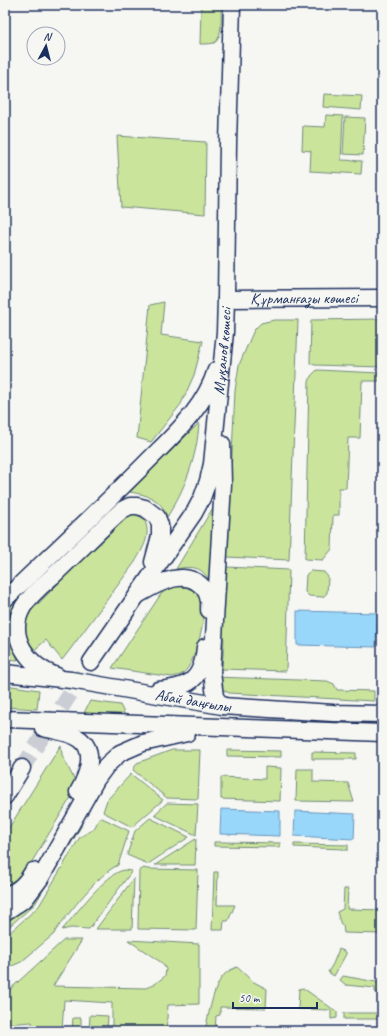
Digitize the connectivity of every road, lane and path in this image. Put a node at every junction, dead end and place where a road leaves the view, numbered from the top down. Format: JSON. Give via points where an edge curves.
{"nodes":[{"id":1,"x":232,"y":5,"type":"edge"},
{"id":2,"x":382,"y":298,"type":"edge"},
{"id":3,"x":226,"y":299,"type":"junction"},
{"id":4,"x":224,"y":340,"type":"junction"},
{"id":5,"x":221,"y":378,"type":"junction"},
{"id":6,"x":135,"y":597,"type":"junction"},
{"id":7,"x":5,"y":599,"type":"edge"},
{"id":8,"x":91,"y":662,"type":"tunnel mouth"},
{"id":9,"x":5,"y":673,"type":"edge"},
{"id":10,"x":71,"y":680,"type":"junction"},
{"id":11,"x":127,"y":690,"type":"junction"},
{"id":12,"x":222,"y":706,"type":"junction"},
{"id":13,"x":382,"y":714,"type":"edge"},
{"id":14,"x":12,"y":720,"type":"edge"},
{"id":15,"x":208,"y":727,"type":"junction"},
{"id":16,"x":382,"y":733,"type":"edge"},
{"id":17,"x":22,"y":768,"type":"tunnel mouth"},
{"id":18,"x":5,"y":796,"type":"edge"},
{"id":19,"x":5,"y":895,"type":"edge"},
{"id":20,"x":5,"y":912,"type":"edge"}],
"edges":[{"from":1,"to":3,"type":"main road","name":"Мұқанов көшесі"},
{"from":2,"to":3,"type":"main road","name":"Құрманғазы көшесі"},
{"from":3,"to":4,"type":"main road","name":"Мұқанов көшесі"},
{"from":4,"to":5,"type":"main road","name":"Мұқанов көшесі"},
{"from":4,"to":7,"type":"main road","via":[[212,382],[192,415]]},
{"from":5,"to":6,"type":"main road","name":"Мұқанов көшесі","via":[[212,464],[202,498]]},
{"from":5,"to":12,"type":"main road","via":[[223,484],[212,672],[215,697]]},
{"from":6,"to":8,"type":"main road","name":"Мұқанов көшесі"},
{"from":6,"to":10,"type":"main road","via":[[154,559],[160,525],[157,517],[145,508],[130,506],[112,519],[30,598],[19,616],[18,638],[30,660],[54,675]]},
{"from":6,"to":11,"type":"main road","via":[[165,581],[185,578],[202,586],[208,594],[210,605],[204,659],[196,676],[184,686],[158,690]]},
{"from":9,"to":10,"type":"main road","name":"Абай даңғылы"},
{"from":10,"to":11,"type":"main road","name":"Абай даңғылы"},
{"from":11,"to":12,"type":"main road","name":"Абай даңғылы"},
{"from":12,"to":13,"type":"main road","name":"Абай даңғылы"},
{"from":14,"to":15,"type":"main road","name":"Абай даңғылы"},
{"from":14,"to":19,"type":"main road","via":[[71,735],[82,741],[90,760],[86,779],[28,880],[12,894]]},
{"from":15,"to":16,"type":"main road","name":"Абай даңғылы"},
{"from":15,"to":20,"type":"main road","via":[[143,743],[120,753],[96,780],[40,879],[25,899]]},
{"from":17,"to":18,"type":"main road"}]}
